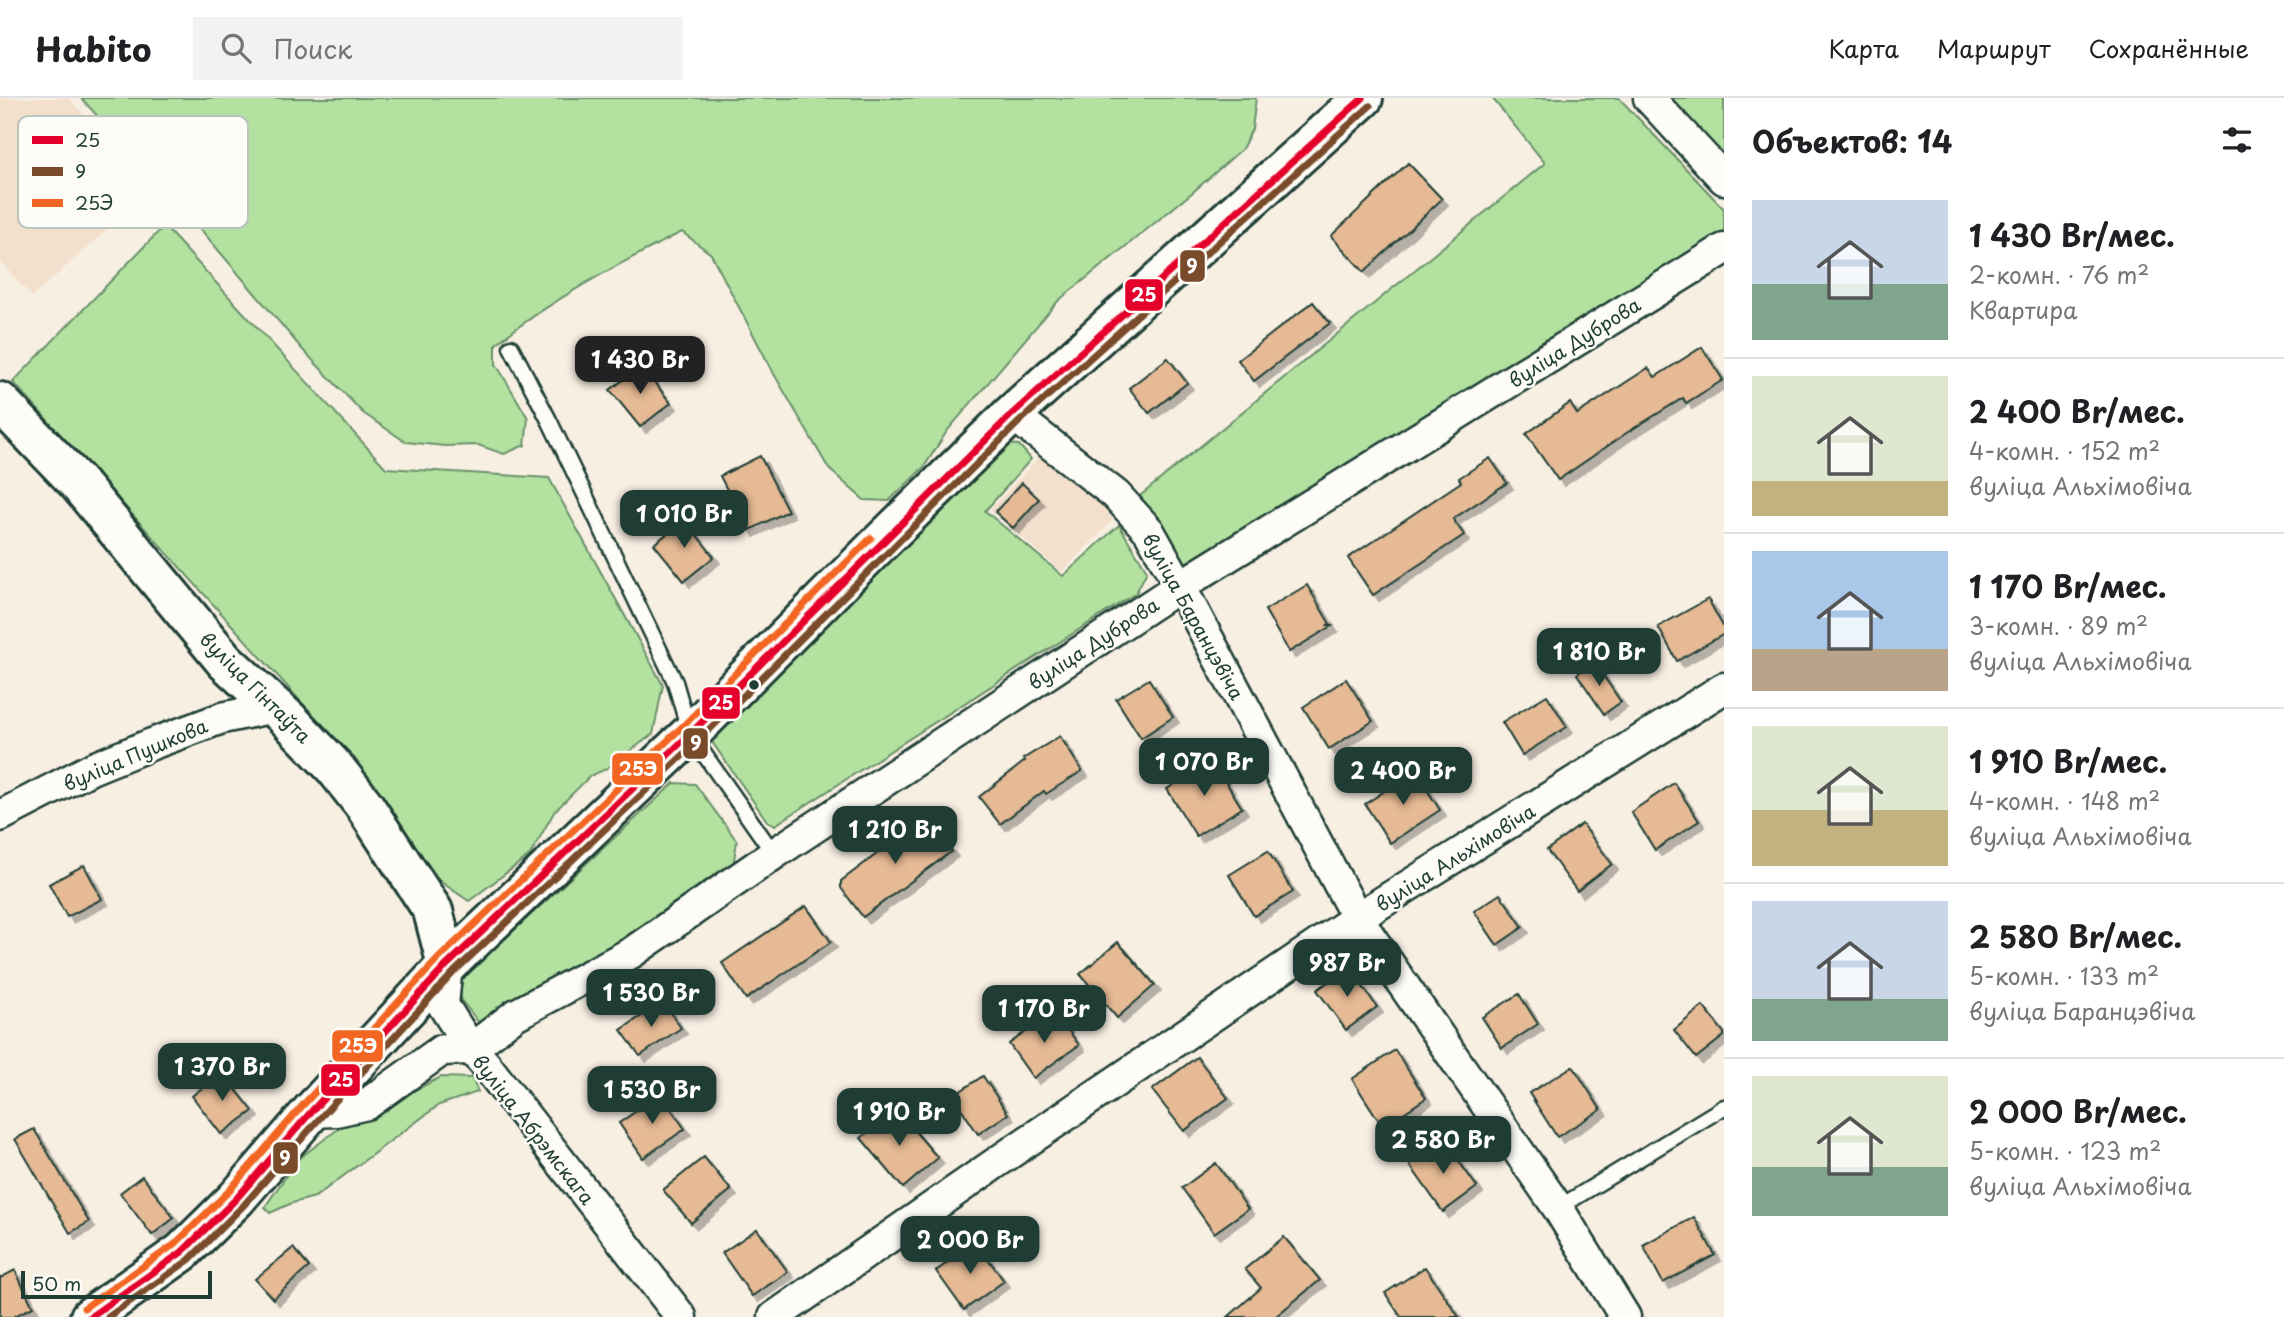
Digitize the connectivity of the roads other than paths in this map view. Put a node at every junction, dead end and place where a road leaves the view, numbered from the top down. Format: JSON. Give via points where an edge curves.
{"nodes":[{"id":1,"x":1363,"y":98,"type":"edge"},
{"id":2,"x":1649,"y":98,"type":"edge"},
{"id":3,"x":1724,"y":179,"type":"edge"},
{"id":4,"x":1724,"y":249,"type":"edge"},
{"id":5,"x":511,"y":347,"type":"dead end"},
{"id":6,"x":4,"y":412,"type":"edge"},
{"id":7,"x":1012,"y":414,"type":"junction"},
{"id":8,"x":1180,"y":586,"type":"junction"},
{"id":9,"x":1724,"y":688,"type":"edge"},
{"id":10,"x":275,"y":707,"type":"junction"},
{"id":11,"x":691,"y":734,"type":"junction"},
{"id":12,"x":0,"y":816,"type":"edge"},
{"id":13,"x":774,"y":854,"type":"junction"},
{"id":14,"x":1357,"y":918,"type":"junction"},
{"id":15,"x":447,"y":965,"type":"junction"},
{"id":16,"x":471,"y":1049,"type":"junction"},
{"id":17,"x":1724,"y":1107,"type":"edge"},
{"id":18,"x":310,"y":1112,"type":"junction"},
{"id":19,"x":1558,"y":1208,"type":"junction"},
{"id":20,"x":90,"y":1317,"type":"edge"},
{"id":21,"x":681,"y":1317,"type":"edge"},
{"id":22,"x":775,"y":1317,"type":"edge"},
{"id":23,"x":1625,"y":1317,"type":"edge"}],
"edges":[{"from":1,"to":7,"type":"street"},
{"from":2,"to":3,"type":"street"},
{"from":4,"to":8,"type":"street","name":"вуліца Дуброва"},
{"from":5,"to":11,"type":"lane","via":[[675,682]]},
{"from":6,"to":10,"type":"street","name":"вуліца Гінтаўта","via":[[78,483],[225,661]]},
{"from":7,"to":8,"type":"street","name":"вуліца Баранцэвіча","via":[[1116,495],[1149,531]]},
{"from":7,"to":11,"type":"street"},
{"from":8,"to":13,"type":"street","name":"вуліца Дуброва"},
{"from":8,"to":14,"type":"street","name":"вуліца Баранцэвіча"},
{"from":9,"to":14,"type":"street","name":"вуліца Альхімовіча"},
{"from":10,"to":12,"type":"street","name":"вуліца Пушкова","via":[[222,718],[152,744],[93,768]]},
{"from":10,"to":15,"type":"street","name":"вуліца Гінтаўта","via":[[364,805],[433,911]]},
{"from":11,"to":13,"type":"lane"},
{"from":11,"to":15,"type":"street"},
{"from":13,"to":16,"type":"street","name":"вуліца Дуброва","via":[[631,953],[515,1016]]},
{"from":14,"to":19,"type":"street","name":"вуліца Баранцэвіча"},
{"from":14,"to":22,"type":"street","name":"вуліца Альхімовіча"},
{"from":15,"to":16,"type":"street","via":[[443,1005]]},
{"from":15,"to":18,"type":"street"},
{"from":16,"to":18,"type":"street","name":"вуліца Абрэмскага","via":[[443,1050],[367,1104]]},
{"from":16,"to":21,"type":"street","name":"вуліца Абрэмскага"},
{"from":17,"to":19,"type":"lane"},
{"from":18,"to":20,"type":"street","via":[[236,1199],[182,1252]]},
{"from":19,"to":23,"type":"street","name":"вуліца Баранцэвіча"}]}
